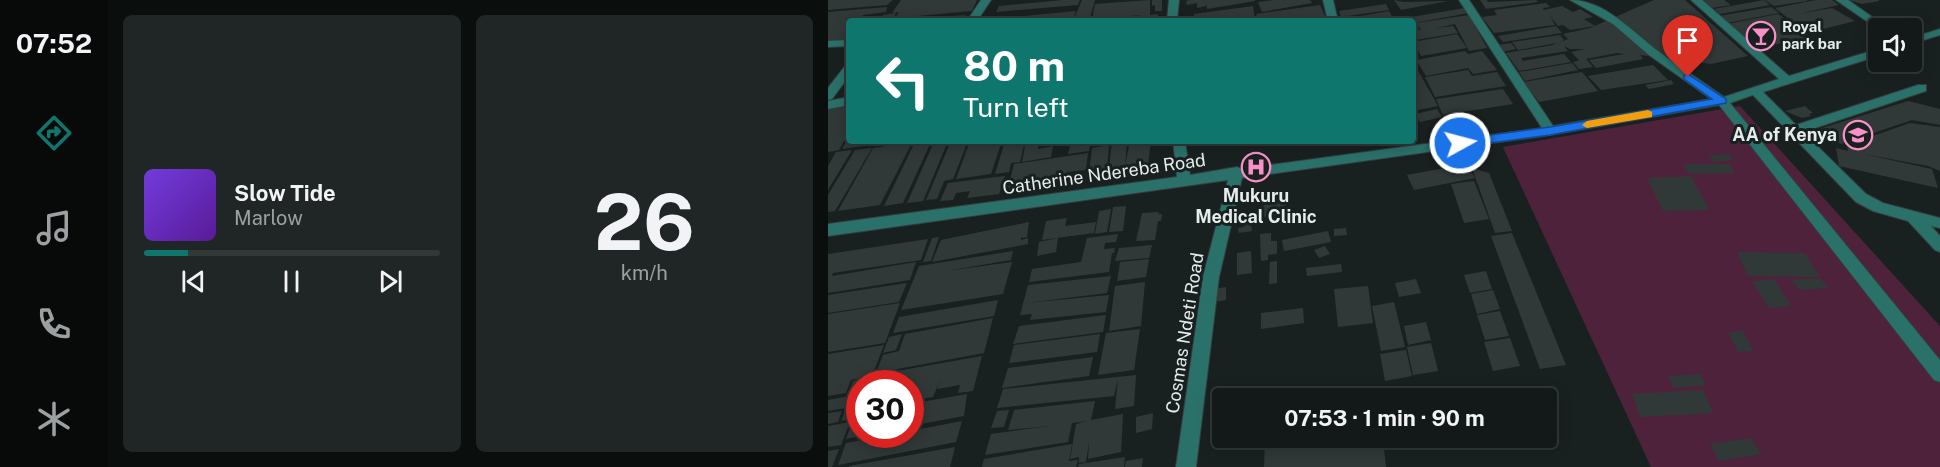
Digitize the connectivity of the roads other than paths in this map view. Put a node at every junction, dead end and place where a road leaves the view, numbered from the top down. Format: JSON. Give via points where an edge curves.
{"nodes":[{"id":1,"x":986,"y":0,"type":"edge"},
{"id":2,"x":1174,"y":0,"type":"edge"},
{"id":3,"x":1328,"y":0,"type":"edge"},
{"id":4,"x":1464,"y":0,"type":"edge"},
{"id":5,"x":1575,"y":0,"type":"edge"},
{"id":6,"x":1696,"y":0,"type":"edge"},
{"id":7,"x":1840,"y":0,"type":"edge"},
{"id":8,"x":974,"y":18,"type":"edge"},
{"id":9,"x":1172,"y":18,"type":"edge"},
{"id":10,"x":1332,"y":18,"type":"edge"},
{"id":11,"x":1868,"y":18,"type":"edge"},
{"id":12,"x":1940,"y":32,"type":"edge"},
{"id":13,"x":1922,"y":38,"type":"edge"},
{"id":14,"x":846,"y":43,"type":"edge"},
{"id":15,"x":828,"y":44,"type":"edge"},
{"id":16,"x":1868,"y":54,"type":"edge"},
{"id":17,"x":846,"y":72,"type":"edge"},
{"id":18,"x":1788,"y":81,"type":"junction"},
{"id":19,"x":1922,"y":88,"type":"dead end"},
{"id":20,"x":1755,"y":91,"type":"junction"},
{"id":21,"x":828,"y":96,"type":"edge"},
{"id":22,"x":1722,"y":101,"type":"junction"},
{"id":23,"x":846,"y":102,"type":"edge"},
{"id":24,"x":828,"y":105,"type":"edge"},
{"id":25,"x":1794,"y":130,"type":"junction"},
{"id":26,"x":1550,"y":131,"type":"junction"},
{"id":27,"x":1179,"y":144,"type":"edge"},
{"id":28,"x":1366,"y":144,"type":"edge"},
{"id":29,"x":1369,"y":155,"type":"junction"},
{"id":30,"x":1237,"y":172,"type":"junction"},
{"id":31,"x":1184,"y":181,"type":"junction"},
{"id":32,"x":1913,"y":217,"type":"junction"},
{"id":33,"x":1940,"y":223,"type":"edge"},
{"id":34,"x":828,"y":230,"type":"edge"},
{"id":35,"x":1940,"y":246,"type":"edge"},
{"id":36,"x":1940,"y":374,"type":"edge"},
{"id":37,"x":1186,"y":467,"type":"edge"}],
"edges":[{"from":1,"to":8,"type":"street"},
{"from":2,"to":9,"type":"street"},
{"from":3,"to":10,"type":"street"},
{"from":4,"to":26,"type":"street"},
{"from":5,"to":22,"type":"street","via":[[1617,22],[1653,53]]},
{"from":6,"to":18,"type":"street"},
{"from":7,"to":11,"type":"street"},
{"from":12,"to":13,"type":"street"},
{"from":14,"to":15,"type":"street"},
{"from":16,"to":18,"type":"street","name":"Catherine Ndereba Road"},
{"from":17,"to":21,"type":"street"},
{"from":18,"to":20,"type":"street","name":"Catherine Ndereba Road"},
{"from":19,"to":25,"type":"street"},
{"from":20,"to":22,"type":"street","name":"Catherine Ndereba Road"},
{"from":20,"to":25,"type":"street"},
{"from":22,"to":26,"type":"street","name":"Catherine Ndereba Road"},
{"from":22,"to":36,"type":"street"},
{"from":23,"to":24,"type":"street"},
{"from":25,"to":32,"type":"street","via":[[1862,198]]},
{"from":26,"to":29,"type":"street","name":"Catherine Ndereba Road"},
{"from":27,"to":31,"type":"street"},
{"from":28,"to":29,"type":"street"},
{"from":29,"to":30,"type":"street","name":"Catherine Ndereba Road"},
{"from":30,"to":31,"type":"street","name":"Catherine Ndereba Road"},
{"from":30,"to":37,"type":"street","name":"Cosmas Ndeti Road","via":[[1211,277]]},
{"from":31,"to":34,"type":"street","name":"Catherine Ndereba Road"},
{"from":32,"to":33,"type":"street"},
{"from":32,"to":35,"type":"street"}]}
